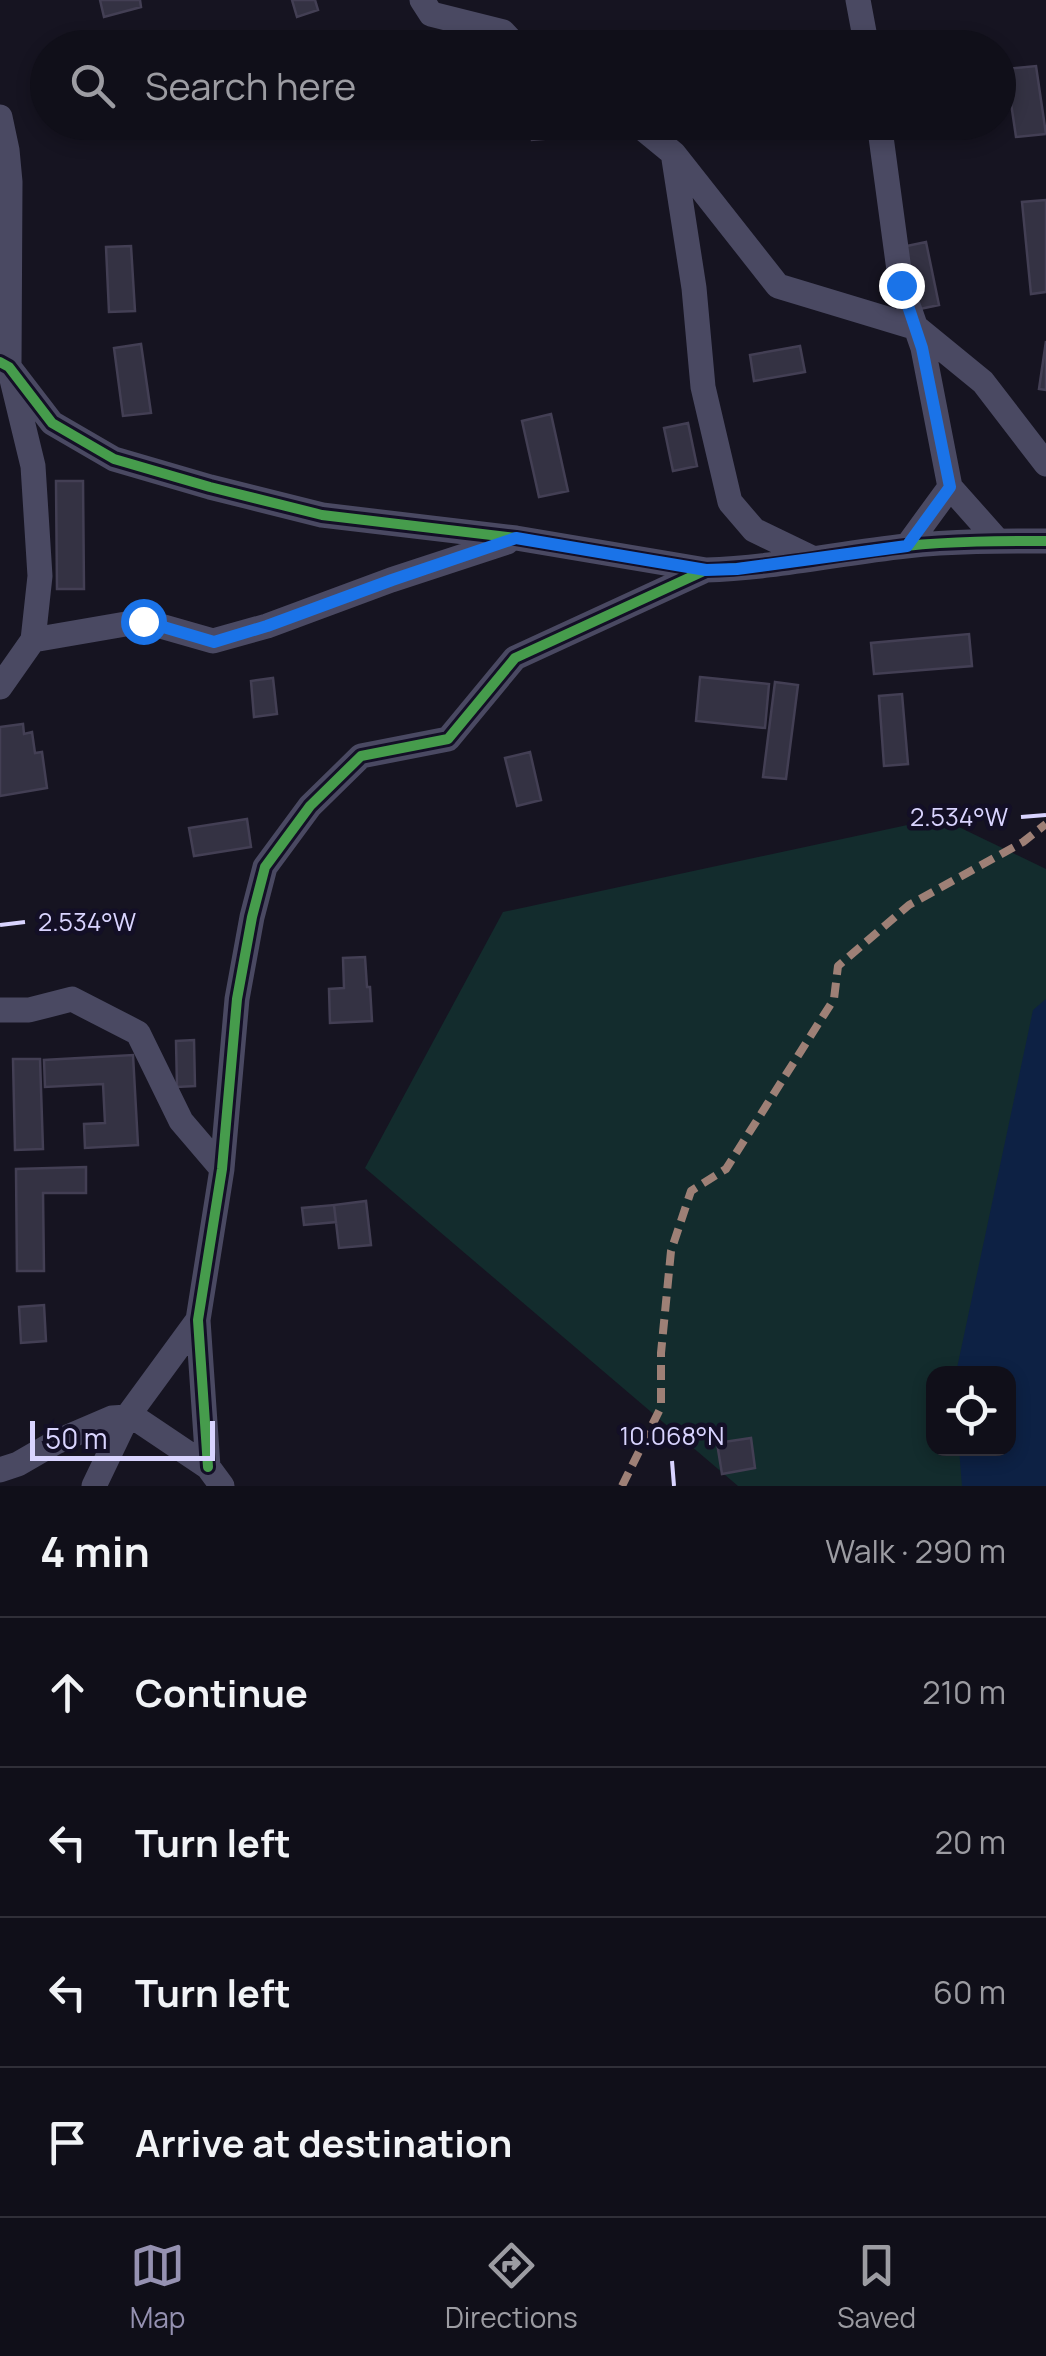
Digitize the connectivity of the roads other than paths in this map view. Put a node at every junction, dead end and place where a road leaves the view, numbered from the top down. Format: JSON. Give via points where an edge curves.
{"nodes":[{"id":1,"x":422,"y":0,"type":"edge"},
{"id":2,"x":858,"y":0,"type":"edge"},
{"id":3,"x":495,"y":30,"type":"edge"},
{"id":4,"x":864,"y":30,"type":"edge"},
{"id":5,"x":0,"y":118,"type":"edge"},
{"id":6,"x":657,"y":140,"type":"edge"},
{"id":7,"x":882,"y":140,"type":"edge"},
{"id":8,"x":674,"y":154,"type":"junction"},
{"id":9,"x":917,"y":328,"type":"junction"},
{"id":10,"x":5,"y":364,"type":"edge"},
{"id":11,"x":1046,"y":464,"type":"edge"},
{"id":12,"x":950,"y":487,"type":"junction"},
{"id":13,"x":516,"y":538,"type":"junction"},
{"id":14,"x":998,"y":540,"type":"junction"},
{"id":15,"x":1046,"y":541,"type":"edge"},
{"id":16,"x":907,"y":546,"type":"junction"},
{"id":17,"x":814,"y":559,"type":"junction"},
{"id":18,"x":706,"y":570,"type":"junction"},
{"id":19,"x":33,"y":640,"type":"junction"},
{"id":20,"x":0,"y":688,"type":"edge"},
{"id":21,"x":0,"y":1010,"type":"edge"},
{"id":22,"x":222,"y":1169,"type":"junction"},
{"id":23,"x":198,"y":1320,"type":"junction"},
{"id":24,"x":127,"y":1418,"type":"junction"},
{"id":25,"x":0,"y":1470,"type":"edge"},
{"id":26,"x":215,"y":1476,"type":"edge"},
{"id":27,"x":94,"y":1486,"type":"edge"}],
"edges":[{"from":1,"to":3,"type":"street","via":[[431,14]]},
{"from":2,"to":4,"type":"street"},
{"from":5,"to":10,"type":"street","via":[[10,182]]},
{"from":6,"to":8,"type":"street"},
{"from":7,"to":9,"type":"street","via":[[901,285]]},
{"from":8,"to":9,"type":"street","via":[[778,286]]},
{"from":8,"to":17,"type":"street","via":[[703,387],[730,502],[754,530]]},
{"from":9,"to":11,"type":"street","via":[[983,382]]},
{"from":9,"to":12,"type":"street"},
{"from":10,"to":13,"type":"street","via":[[52,422],[114,459],[322,515]]},
{"from":10,"to":19,"type":"street","via":[[34,466],[40,576]]},
{"from":12,"to":14,"type":"street"},
{"from":12,"to":16,"type":"street"},
{"from":13,"to":18,"type":"street"},
{"from":13,"to":19,"type":"street","via":[[214,642],[143,621]]},
{"from":14,"to":15,"type":"street"},
{"from":14,"to":16,"type":"street"},
{"from":16,"to":17,"type":"street"},
{"from":17,"to":18,"type":"street"},
{"from":18,"to":22,"type":"street","via":[[516,658],[448,739],[361,756],[310,806],[265,867],[252,917],[237,999]]},
{"from":19,"to":20,"type":"street"},
{"from":21,"to":22,"type":"street","via":[[72,999],[138,1033],[182,1121]]},
{"from":22,"to":23,"type":"street"},
{"from":23,"to":24,"type":"street"},
{"from":23,"to":26,"type":"street"},
{"from":24,"to":25,"type":"street","via":[[112,1418]]},
{"from":24,"to":26,"type":"street"},
{"from":24,"to":27,"type":"street"}]}
